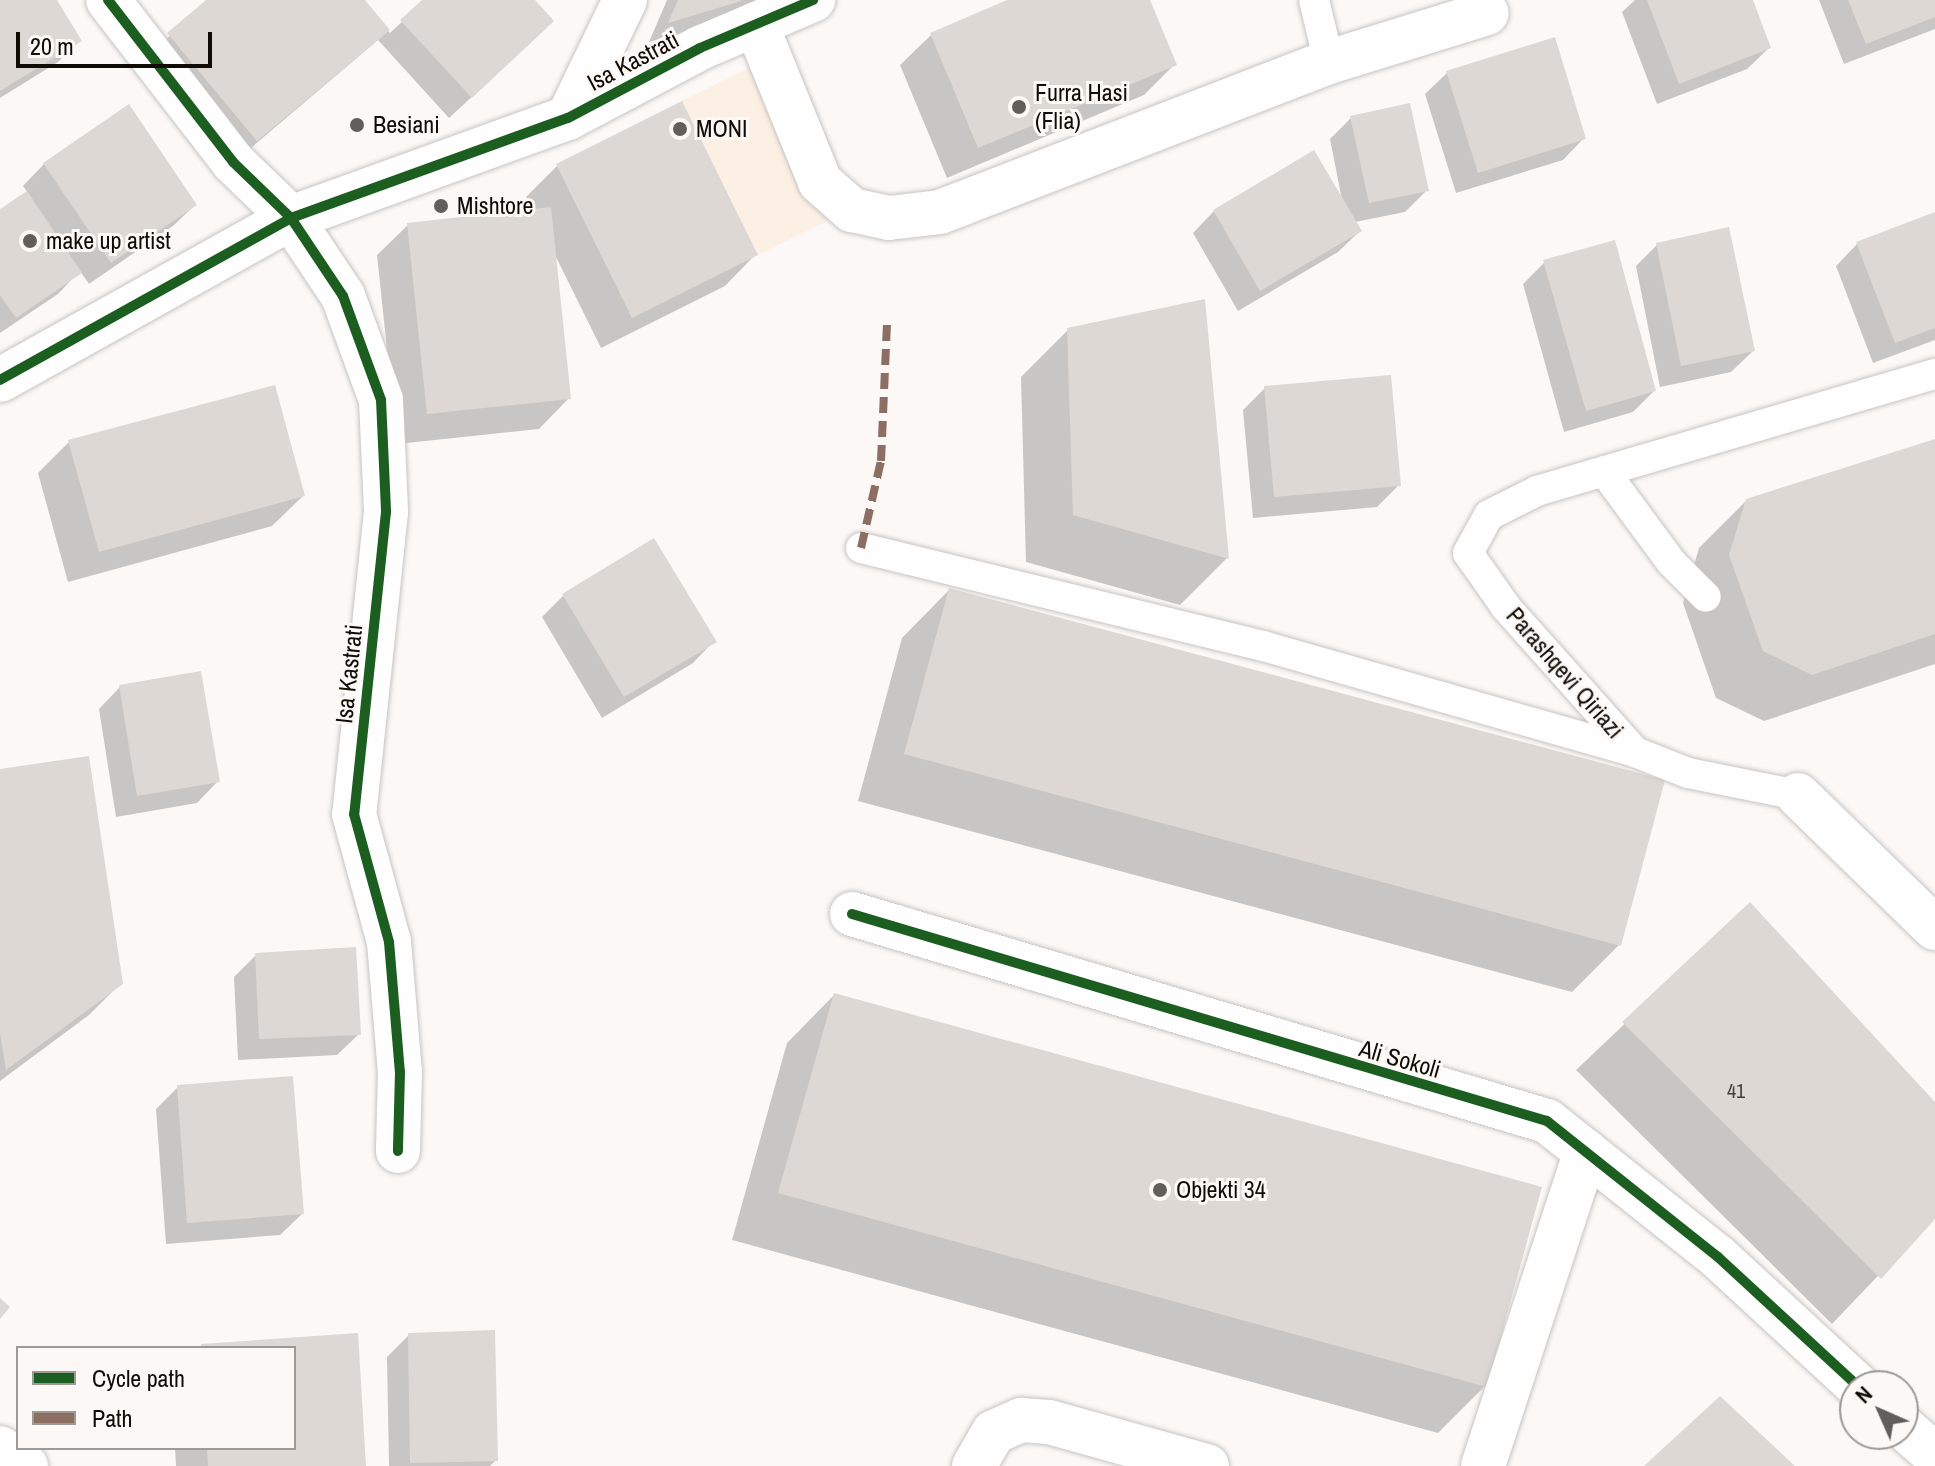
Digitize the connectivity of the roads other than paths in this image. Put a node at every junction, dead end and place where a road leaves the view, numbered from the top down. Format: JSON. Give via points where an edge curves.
{"nodes":[{"id":1,"x":108,"y":0,"type":"edge"},
{"id":2,"x":625,"y":0,"type":"edge"},
{"id":3,"x":813,"y":0,"type":"edge"},
{"id":4,"x":1314,"y":0,"type":"edge"},
{"id":5,"x":1487,"y":13,"type":"dead end"},
{"id":6,"x":756,"y":24,"type":"junction"},
{"id":7,"x":1329,"y":62,"type":"junction"},
{"id":8,"x":568,"y":118,"type":"junction"},
{"id":9,"x":291,"y":218,"type":"junction"},
{"id":10,"x":1935,"y":374,"type":"edge"},
{"id":11,"x":0,"y":380,"type":"edge"},
{"id":12,"x":1604,"y":471,"type":"junction"},
{"id":13,"x":861,"y":548,"type":"dead end"},
{"id":14,"x":1706,"y":597,"type":"dead end"},
{"id":15,"x":1635,"y":752,"type":"junction"},
{"id":16,"x":1798,"y":795,"type":"joint"},
{"id":17,"x":852,"y":914,"type":"dead end"},
{"id":18,"x":1935,"y":928,"type":"edge"},
{"id":19,"x":398,"y":1151,"type":"dead end"},
{"id":20,"x":1586,"y":1151,"type":"junction"},
{"id":21,"x":1841,"y":1370,"type":"edge"},
{"id":22,"x":1919,"y":1441,"type":"edge"},
{"id":23,"x":0,"y":1448,"type":"edge"},
{"id":24,"x":1935,"y":1455,"type":"edge"},
{"id":25,"x":26,"y":1466,"type":"edge"},
{"id":26,"x":974,"y":1466,"type":"edge"},
{"id":27,"x":1207,"y":1466,"type":"edge"},
{"id":28,"x":1483,"y":1466,"type":"edge"}],
"edges":[{"from":1,"to":9,"type":"street","via":[[233,162]]},
{"from":2,"to":8,"type":"street"},
{"from":3,"to":6,"type":"street","name":"Isa Kastrati"},
{"from":4,"to":7,"type":"lane"},
{"from":5,"to":7,"type":"street"},
{"from":6,"to":7,"type":"street","via":[[820,182],[852,210],[889,218],[940,212]]},
{"from":6,"to":8,"type":"street","name":"Isa Kastrati"},
{"from":8,"to":9,"type":"street","name":"Isa Kastrati"},
{"from":9,"to":11,"type":"street","name":"Isa Kastrati"},
{"from":9,"to":19,"type":"street","name":"Isa Kastrati","via":[[343,296],[381,400],[386,512],[354,814],[389,942],[400,1072]]},
{"from":10,"to":12,"type":"lane","name":"Parashqevi Qiriazi"},
{"from":12,"to":14,"type":"lane","via":[[1671,562]]},
{"from":12,"to":15,"type":"lane","name":"Parashqevi Qiriazi","via":[[1537,491],[1489,515],[1468,553],[1506,607]]},
{"from":13,"to":15,"type":"lane","via":[[1263,646]]},
{"from":15,"to":16,"type":"lane","name":"Parashqevi Qiriazi","via":[[1688,773]]},
{"from":16,"to":18,"type":"street","name":"Parashqevi Qiriazi"},
{"from":17,"to":20,"type":"street","name":"Ali Sokoli","via":[[1547,1121]]},
{"from":20,"to":21,"type":"street","name":"Ali Sokoli","via":[[1718,1257]]},
{"from":20,"to":28,"type":"street"},
{"from":22,"to":24,"type":"street"},
{"from":23,"to":25,"type":"street"},
{"from":26,"to":27,"type":"street","via":[[994,1432],[1021,1420],[1049,1422]]}]}
